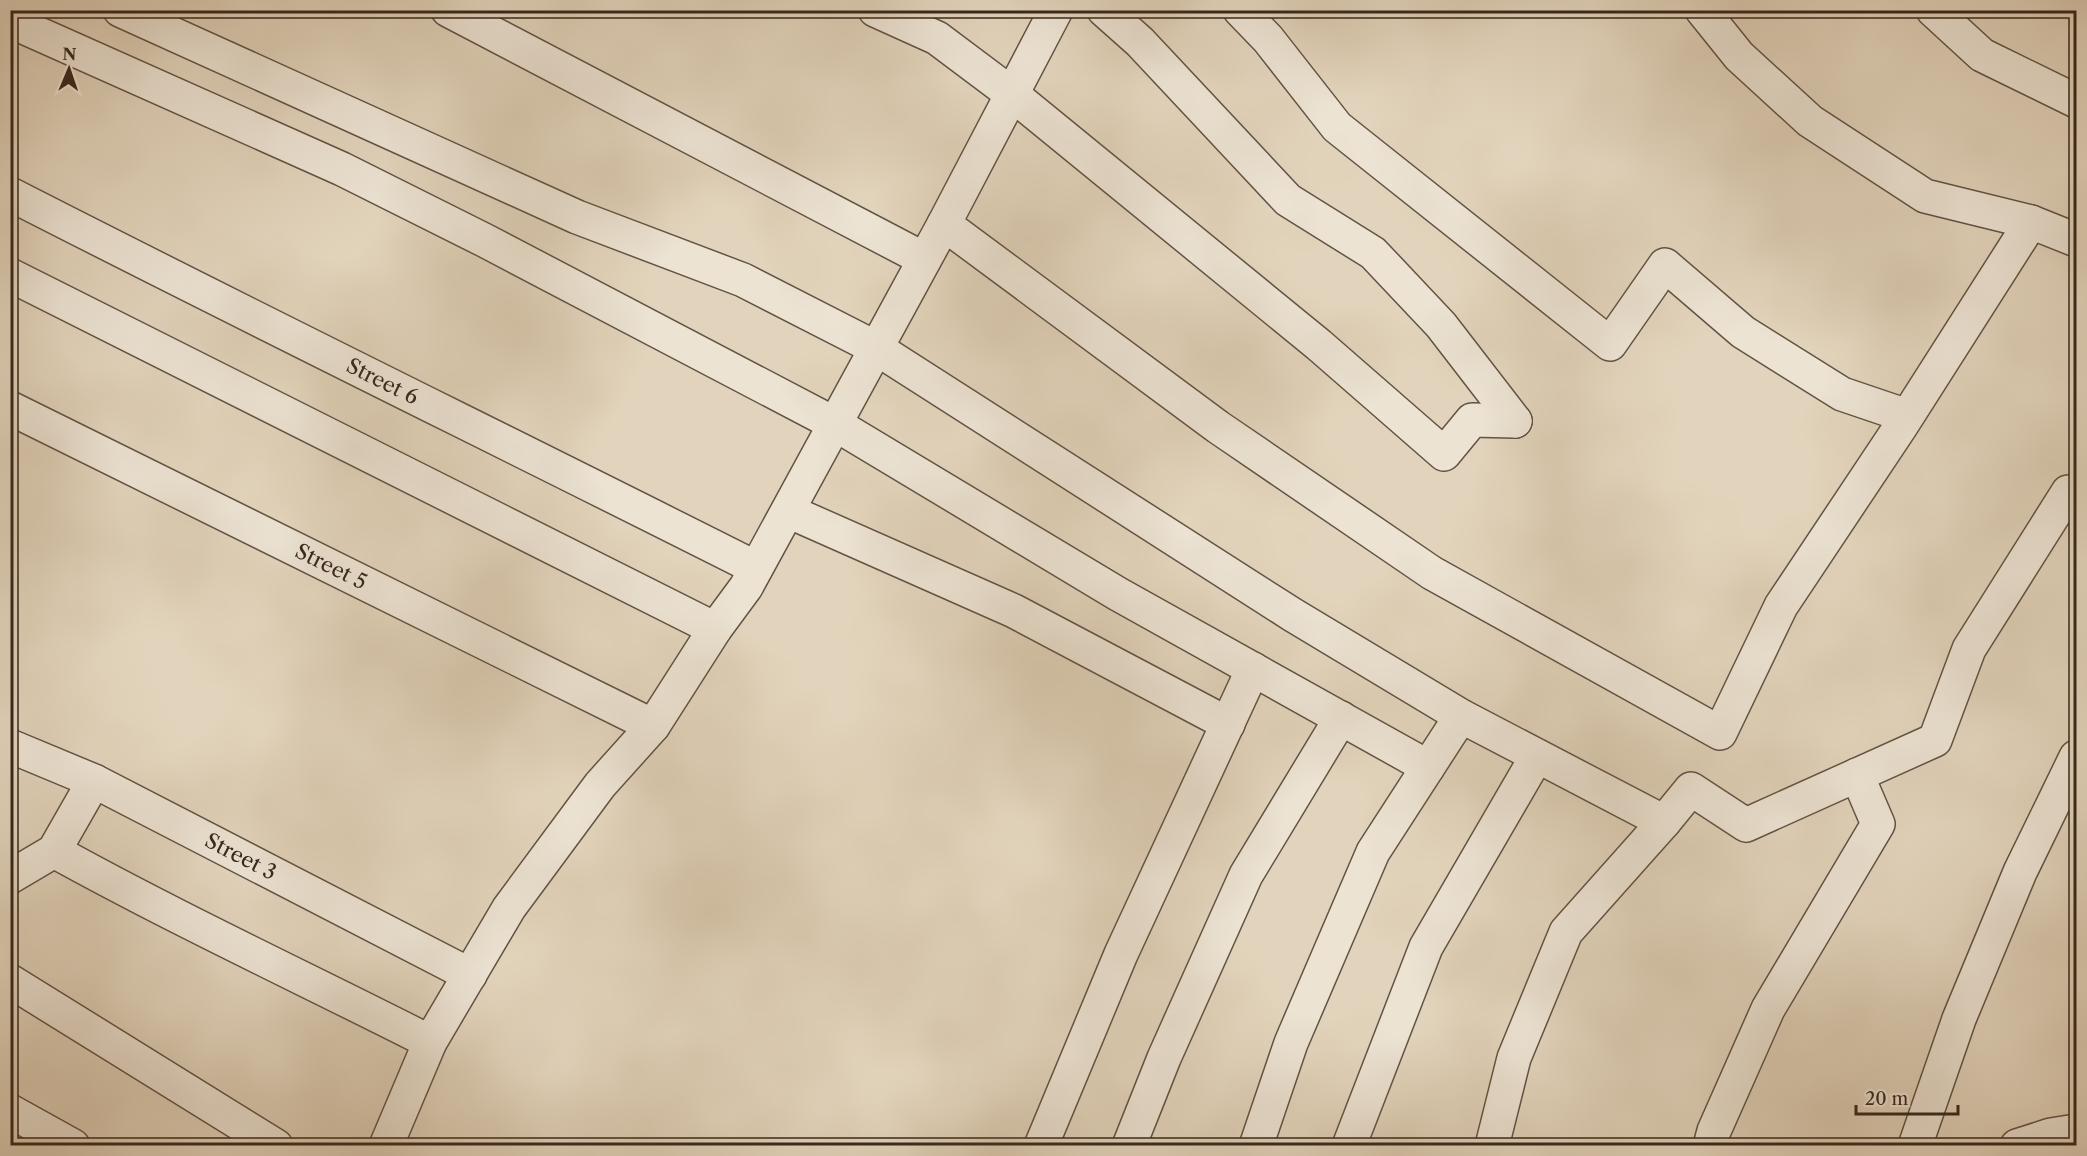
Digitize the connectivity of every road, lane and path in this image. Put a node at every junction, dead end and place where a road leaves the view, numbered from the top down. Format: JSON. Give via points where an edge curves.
{"nodes":[{"id":1,"x":120,"y":10,"type":"edge"},
{"id":2,"x":448,"y":10,"type":"edge"},
{"id":3,"x":874,"y":10,"type":"edge"},
{"id":4,"x":1056,"y":10,"type":"edge"},
{"id":5,"x":1104,"y":10,"type":"edge"},
{"id":6,"x":1240,"y":10,"type":"edge"},
{"id":7,"x":1702,"y":10,"type":"edge"},
{"id":8,"x":1933,"y":10,"type":"edge"},
{"id":9,"x":10,"y":21,"type":"edge"},
{"id":10,"x":1013,"y":95,"type":"junction"},
{"id":11,"x":2076,"y":101,"type":"edge"},
{"id":12,"x":10,"y":194,"type":"edge"},
{"id":13,"x":2031,"y":222,"type":"junction"},
{"id":14,"x":944,"y":224,"type":"junction"},
{"id":15,"x":2076,"y":240,"type":"edge"},
{"id":16,"x":924,"y":259,"type":"junction"},
{"id":17,"x":10,"y":275,"type":"edge"},
{"id":18,"x":876,"y":348,"type":"junction"},
{"id":19,"x":10,"y":408,"type":"edge"},
{"id":20,"x":1907,"y":416,"type":"junction"},
{"id":21,"x":835,"y":424,"type":"junction"},
{"id":22,"x":2076,"y":497,"type":"edge"},
{"id":23,"x":788,"y":511,"type":"junction"},
{"id":24,"x":756,"y":568,"type":"junction"},
{"id":25,"x":715,"y":629,"type":"junction"},
{"id":26,"x":1253,"y":669,"type":"junction"},
{"id":27,"x":1461,"y":716,"type":"junction"},
{"id":28,"x":1341,"y":718,"type":"junction"},
{"id":29,"x":1228,"y":724,"type":"junction"},
{"id":30,"x":653,"y":726,"type":"junction"},
{"id":31,"x":10,"y":746,"type":"edge"},
{"id":32,"x":1537,"y":756,"type":"junction"},
{"id":33,"x":2076,"y":757,"type":"edge"},
{"id":34,"x":1428,"y":767,"type":"junction"},
{"id":35,"x":1857,"y":775,"type":"junction"},
{"id":36,"x":94,"y":781,"type":"junction"},
{"id":37,"x":1664,"y":822,"type":"junction"},
{"id":38,"x":54,"y":851,"type":"junction"},
{"id":39,"x":10,"y":877,"type":"edge"},
{"id":40,"x":470,"y":975,"type":"junction"},
{"id":41,"x":10,"y":981,"type":"edge"},
{"id":42,"x":430,"y":1042,"type":"junction"},
{"id":43,"x":10,"y":1111,"type":"edge"},
{"id":44,"x":2076,"y":1131,"type":"edge"},
{"id":45,"x":73,"y":1146,"type":"edge"},
{"id":46,"x":276,"y":1146,"type":"edge"},
{"id":47,"x":386,"y":1146,"type":"edge"},
{"id":48,"x":1041,"y":1146,"type":"edge"},
{"id":49,"x":1130,"y":1146,"type":"edge"},
{"id":50,"x":1256,"y":1146,"type":"edge"},
{"id":51,"x":1349,"y":1146,"type":"edge"},
{"id":52,"x":1492,"y":1146,"type":"edge"},
{"id":53,"x":1710,"y":1146,"type":"edge"},
{"id":54,"x":1915,"y":1146,"type":"edge"},
{"id":55,"x":2017,"y":1146,"type":"edge"}],
"edges":[{"from":1,"to":18,"type":"street","via":[[577,217],[743,280]]},
{"from":2,"to":16,"type":"street"},
{"from":3,"to":10,"type":"street","via":[[937,38]]},
{"from":4,"to":10,"type":"street"},
{"from":5,"to":10,"type":"street","via":[[1140,42],[1288,200],[1372,253],[1441,325],[1515,421],[1472,420],[1444,454],[1319,345]]},
{"from":6,"to":20,"type":"street","via":[[1268,39],[1337,127],[1610,344],[1665,265],[1743,332],[1773,351],[1842,394]]},
{"from":7,"to":13,"type":"street","via":[[1739,56],[1810,122],[1925,196]]},
{"from":8,"to":11,"type":"street","via":[[1982,55]]},
{"from":9,"to":21,"type":"street","via":[[342,169]]},
{"from":10,"to":14,"type":"street"},
{"from":12,"to":24,"type":"street","name":"Street 6"},
{"from":13,"to":15,"type":"street"},
{"from":13,"to":20,"type":"street"},
{"from":14,"to":16,"type":"street"},
{"from":14,"to":20,"type":"street","via":[[1218,427],[1432,573],[1720,733],[1781,606]]},
{"from":16,"to":18,"type":"street"},
{"from":17,"to":25,"type":"street"},
{"from":18,"to":21,"type":"street"},
{"from":18,"to":27,"type":"street","via":[[1293,615]]},
{"from":19,"to":30,"type":"street","name":"Street 5"},
{"from":21,"to":23,"type":"street"},
{"from":21,"to":26,"type":"street","via":[[1118,594]]},
{"from":22,"to":35,"type":"street","via":[[2068,492],[1969,649],[1935,740]]},
{"from":23,"to":24,"type":"street"},
{"from":23,"to":29,"type":"street","via":[[1014,611]]},
{"from":24,"to":25,"type":"street"},
{"from":25,"to":30,"type":"street"},
{"from":26,"to":28,"type":"street"},
{"from":26,"to":29,"type":"street"},
{"from":27,"to":32,"type":"street"},
{"from":27,"to":34,"type":"street"},
{"from":28,"to":34,"type":"street"},
{"from":28,"to":49,"type":"street","via":[[1246,875],[1164,1058]]},
{"from":29,"to":48,"type":"street","via":[[1121,954]]},
{"from":30,"to":40,"type":"street","via":[[600,785],[509,908]]},
{"from":31,"to":36,"type":"street","name":"Street 3"},
{"from":32,"to":37,"type":"street"},
{"from":32,"to":51,"type":"street","via":[[1426,947]]},
{"from":33,"to":54,"type":"street","via":[[2020,872],[1959,1019]]},
{"from":34,"to":50,"type":"street","via":[[1373,852],[1291,1043]]},
{"from":35,"to":37,"type":"street","via":[[1746,825],[1690,789]]},
{"from":35,"to":53,"type":"street","via":[[1878,824],[1768,1009]]},
{"from":36,"to":38,"type":"street"},
{"from":36,"to":40,"type":"street","name":"Street 3"},
{"from":37,"to":52,"type":"street","via":[[1566,932],[1514,1058]]},
{"from":38,"to":39,"type":"street"},
{"from":38,"to":42,"type":"street"},
{"from":40,"to":42,"type":"street"},
{"from":41,"to":46,"type":"street"},
{"from":42,"to":47,"type":"street"},
{"from":43,"to":45,"type":"street"},
{"from":44,"to":55,"type":"street"}]}
